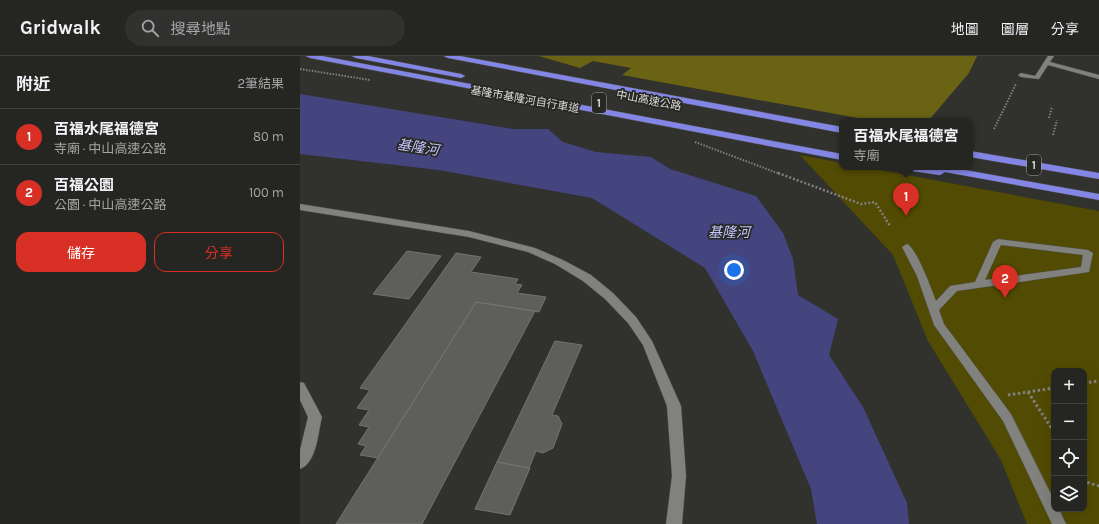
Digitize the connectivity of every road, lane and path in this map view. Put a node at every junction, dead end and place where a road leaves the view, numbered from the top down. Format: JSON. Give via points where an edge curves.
{"nodes":[{"id":1,"x":310,"y":56,"type":"edge"},
{"id":2,"x":356,"y":56,"type":"edge"},
{"id":3,"x":448,"y":56,"type":"edge"},
{"id":4,"x":493,"y":56,"type":"edge"},
{"id":5,"x":1052,"y":56,"type":"edge"},
{"id":6,"x":300,"y":60,"type":"edge"},
{"id":7,"x":1047,"y":63,"type":"junction"},
{"id":8,"x":300,"y":69,"type":"edge"},
{"id":9,"x":1021,"y":75,"type":"joint"},
{"id":10,"x":1099,"y":77,"type":"edge"},
{"id":11,"x":377,"y":82,"type":"dead end"},
{"id":12,"x":536,"y":99,"type":"junction"},
{"id":13,"x":1052,"y":107,"type":"dead end"},
{"id":14,"x":745,"y":112,"type":"junction"},
{"id":15,"x":1049,"y":118,"type":"dead end"},
{"id":16,"x":1057,"y":120,"type":"dead end"},
{"id":17,"x":839,"y":129,"type":"edge"},
{"id":18,"x":994,"y":129,"type":"dead end"},
{"id":19,"x":1053,"y":135,"type":"dead end"},
{"id":20,"x":694,"y":142,"type":"dead end"},
{"id":21,"x":839,"y":149,"type":"edge"},
{"id":22,"x":973,"y":155,"type":"edge"},
{"id":23,"x":839,"y":156,"type":"edge"},
{"id":24,"x":927,"y":170,"type":"edge"},
{"id":25,"x":947,"y":170,"type":"edge"},
{"id":26,"x":1099,"y":176,"type":"edge"},
{"id":27,"x":1003,"y":181,"type":"junction"},
{"id":28,"x":1099,"y":197,"type":"edge"},
{"id":29,"x":300,"y":208,"type":"edge"},
{"id":30,"x":890,"y":226,"type":"dead end"},
{"id":31,"x":907,"y":247,"type":"dead end"},
{"id":32,"x":978,"y":285,"type":"junction"},
{"id":33,"x":934,"y":309,"type":"junction"},
{"id":34,"x":1099,"y":381,"type":"edge"},
{"id":35,"x":1087,"y":383,"type":"edge"},
{"id":36,"x":300,"y":387,"type":"edge"},
{"id":37,"x":1051,"y":388,"type":"edge"},
{"id":38,"x":1028,"y":392,"type":"junction"},
{"id":39,"x":992,"y":398,"type":"junction"},
{"id":40,"x":1051,"y":427,"type":"edge"},
{"id":41,"x":300,"y":462,"type":"edge"},
{"id":42,"x":1087,"y":482,"type":"edge"},
{"id":43,"x":1099,"y":486,"type":"edge"},
{"id":44,"x":674,"y":524,"type":"edge"},
{"id":45,"x":1059,"y":524,"type":"edge"}],
"edges":[{"from":1,"to":12,"type":"highway"},
{"from":2,"to":21,"type":"highway","name":"中山高速公路","number":"1"},
{"from":3,"to":14,"type":"highway","name":"中山高速公路","number":"1"},
{"from":4,"to":14,"type":"highway","via":[[560,74],[683,96]]},
{"from":5,"to":7,"type":"lane"},
{"from":6,"to":12,"type":"highway"},
{"from":7,"to":9,"type":"lane","via":[[1037,78]]},
{"from":7,"to":10,"type":"lane"},
{"from":8,"to":11,"type":"path"},
{"from":9,"to":18,"type":"path"},
{"from":12,"to":23,"type":"highway"},
{"from":13,"to":15,"type":"path"},
{"from":14,"to":17,"type":"highway","name":"中山高速公路","number":"1"},
{"from":16,"to":19,"type":"path"},
{"from":20,"to":30,"type":"path","via":[[861,204],[875,202]]},
{"from":22,"to":26,"type":"highway","number":"1"},
{"from":24,"to":27,"type":"highway"},
{"from":25,"to":27,"type":"highway","number":"1"},
{"from":27,"to":28,"type":"highway","number":"1"},
{"from":29,"to":44,"type":"street","via":[[469,234],[531,250],[587,278],[609,296],[632,320],[648,344],[674,406],[679,476]]},
{"from":31,"to":33,"type":"lane","via":[[922,276]]},
{"from":32,"to":32,"type":"lane","via":[[1086,270],[1088,253],[998,242]]},
{"from":32,"to":33,"type":"lane","via":[[954,288]]},
{"from":33,"to":39,"type":"lane","via":[[940,325]]},
{"from":34,"to":35,"type":"path"},
{"from":36,"to":41,"type":"street","via":[[315,417],[306,454]]},
{"from":37,"to":38,"type":"path"},
{"from":38,"to":39,"type":"path"},
{"from":38,"to":40,"type":"path"},
{"from":39,"to":45,"type":"lane","via":[[1007,418]]},
{"from":42,"to":43,"type":"path"}]}
